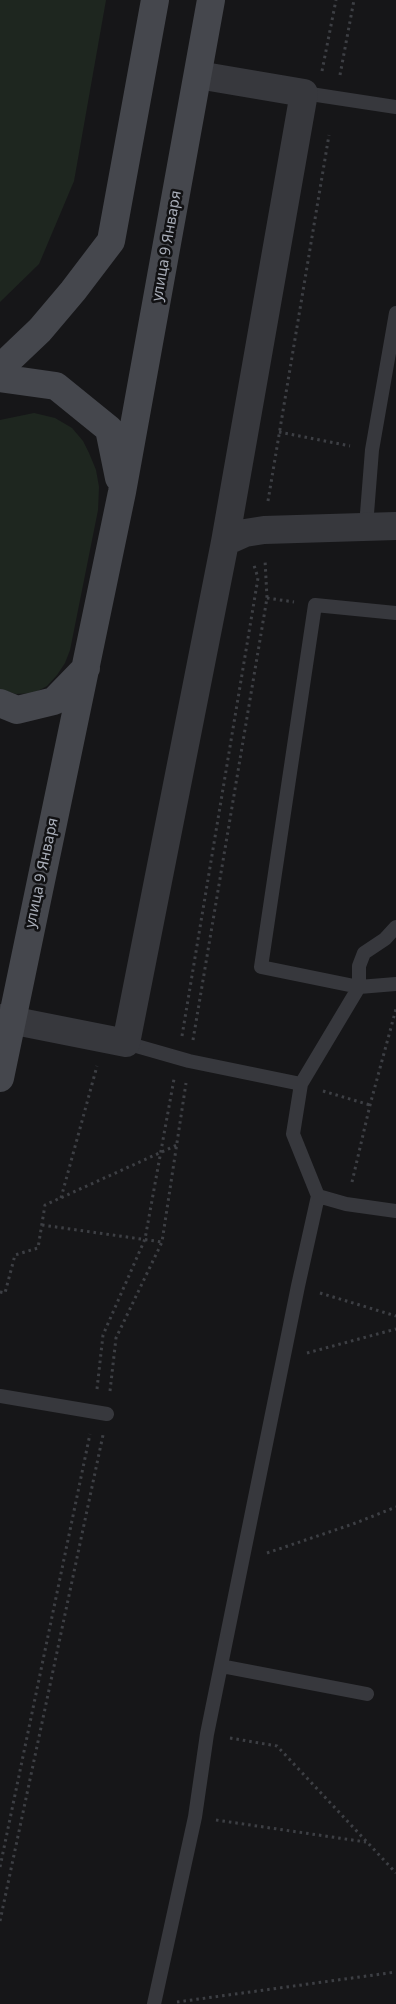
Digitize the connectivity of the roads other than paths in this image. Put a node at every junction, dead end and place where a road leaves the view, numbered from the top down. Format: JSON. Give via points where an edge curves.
{"nodes":[{"id":1,"x":155,"y":0,"type":"edge"},
{"id":2,"x":211,"y":0,"type":"edge"},
{"id":3,"x":198,"y":74,"type":"junction"},
{"id":4,"x":311,"y":93,"type":"junction"},
{"id":5,"x":396,"y":107,"type":"edge"},
{"id":6,"x":396,"y":313,"type":"edge"},
{"id":7,"x":0,"y":368,"type":"edge"},
{"id":8,"x":0,"y":378,"type":"edge"},
{"id":9,"x":122,"y":492,"type":"junction"},
{"id":10,"x":366,"y":526,"type":"junction"},
{"id":11,"x":396,"y":526,"type":"edge"},
{"id":12,"x":245,"y":535,"type":"junction"},
{"id":13,"x":396,"y":613,"type":"edge"},
{"id":14,"x":86,"y":668,"type":"junction"},
{"id":15,"x":0,"y":703,"type":"edge"},
{"id":16,"x":396,"y":927,"type":"edge"},
{"id":17,"x":396,"y":984,"type":"edge"},
{"id":18,"x":359,"y":987,"type":"junction"},
{"id":19,"x":6,"y":1019,"type":"edge"},
{"id":20,"x":115,"y":1041,"type":"junction"},
{"id":21,"x":0,"y":1078,"type":"edge"},
{"id":22,"x":301,"y":1084,"type":"junction"},
{"id":23,"x":318,"y":1196,"type":"junction"},
{"id":24,"x":395,"y":1212,"type":"edge"},
{"id":25,"x":0,"y":1396,"type":"edge"},
{"id":26,"x":101,"y":1413,"type":"road end"},
{"id":27,"x":221,"y":1666,"type":"junction"},
{"id":28,"x":367,"y":1694,"type":"dead end"},
{"id":29,"x":162,"y":2003,"type":"edge"}],
"edges":[{"from":1,"to":7,"type":"main road","via":[[110,241],[40,330]]},
{"from":2,"to":3,"type":"main road","name":"улица 9 Января"},
{"from":3,"to":4,"type":"street"},
{"from":3,"to":9,"type":"main road","name":"улица 9 Января"},
{"from":4,"to":5,"type":"lane"},
{"from":4,"to":12,"type":"street"},
{"from":6,"to":10,"type":"lane","via":[[372,450]]},
{"from":8,"to":9,"type":"main road","via":[[56,386],[109,429]]},
{"from":9,"to":14,"type":"main road","name":"улица 9 Января"},
{"from":10,"to":11,"type":"street"},
{"from":10,"to":12,"type":"street"},
{"from":12,"to":20,"type":"street"},
{"from":13,"to":18,"type":"lane","via":[[315,605],[261,967]]},
{"from":14,"to":15,"type":"main road","via":[[54,701],[16,710]]},
{"from":14,"to":19,"type":"main road","name":"улица 9 Января"},
{"from":16,"to":18,"type":"lane","via":[[385,939],[364,952],[359,966]]},
{"from":17,"to":18,"type":"lane"},
{"from":18,"to":22,"type":"lane"},
{"from":19,"to":20,"type":"street"},
{"from":19,"to":21,"type":"main road","name":"улица 9 Января"},
{"from":20,"to":22,"type":"lane","via":[[184,1060]]},
{"from":22,"to":23,"type":"lane","via":[[293,1134]]},
{"from":23,"to":24,"type":"lane"},
{"from":23,"to":27,"type":"lane"},
{"from":25,"to":26,"type":"lane"},
{"from":27,"to":28,"type":"lane"},
{"from":27,"to":29,"type":"lane"}]}
